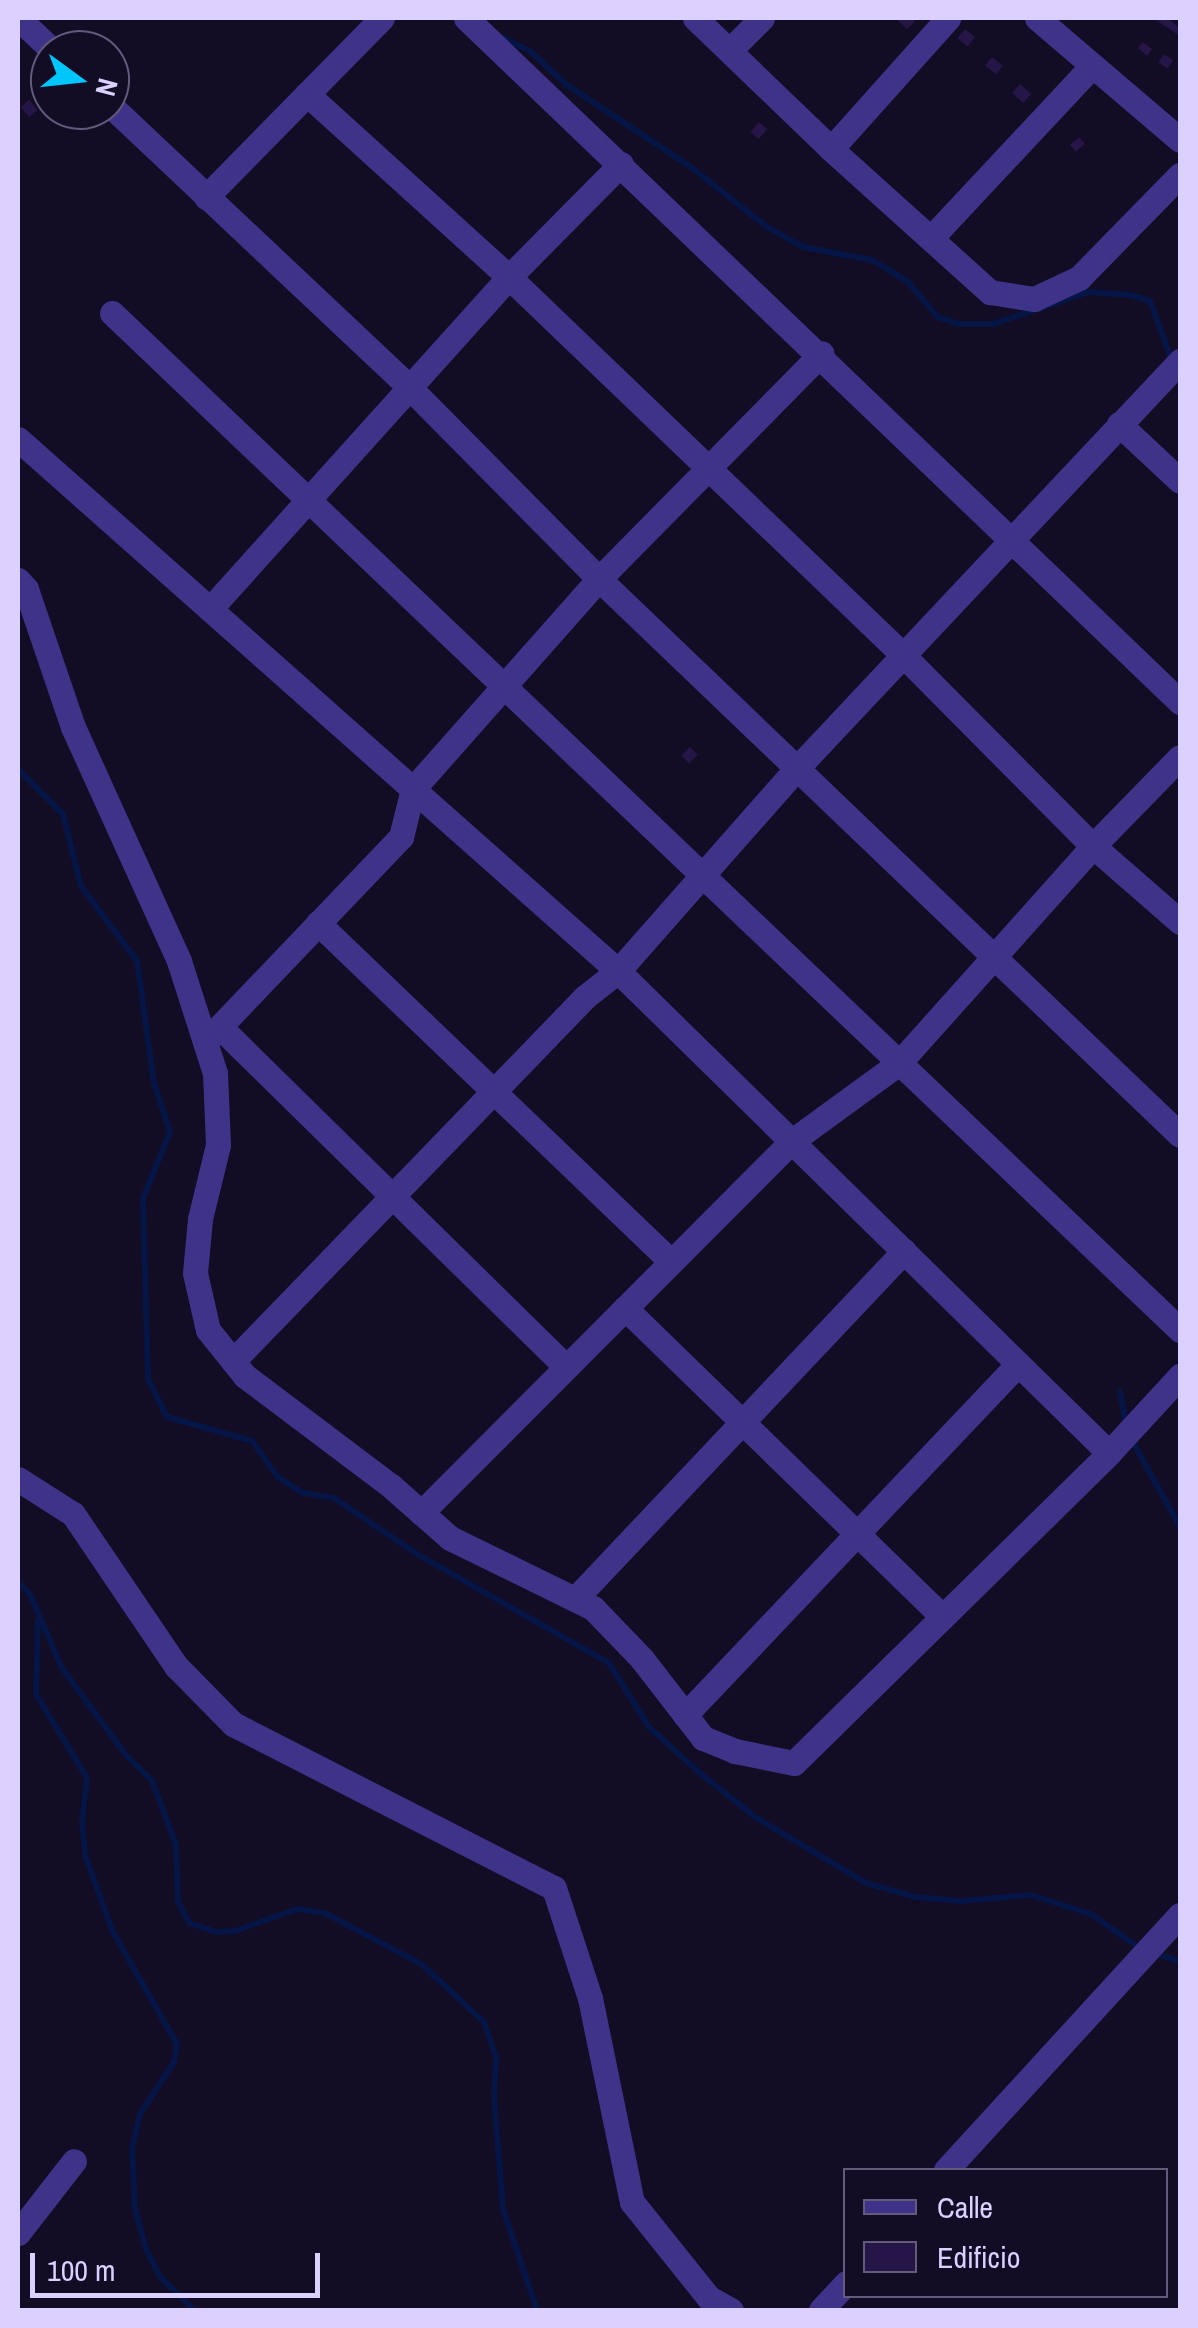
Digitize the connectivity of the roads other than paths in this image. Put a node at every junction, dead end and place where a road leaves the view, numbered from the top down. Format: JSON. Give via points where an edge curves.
{"nodes":[{"id":1,"x":382,"y":18,"type":"edge"},
{"id":2,"x":466,"y":18,"type":"edge"},
{"id":3,"x":696,"y":18,"type":"edge"},
{"id":4,"x":762,"y":18,"type":"edge"},
{"id":5,"x":948,"y":18,"type":"edge"},
{"id":6,"x":1037,"y":18,"type":"edge"},
{"id":7,"x":730,"y":50,"type":"junction"},
{"id":8,"x":1091,"y":67,"type":"junction"},
{"id":9,"x":307,"y":94,"type":"junction"},
{"id":10,"x":130,"y":124,"type":"edge"},
{"id":11,"x":1180,"y":140,"type":"edge"},
{"id":12,"x":831,"y":149,"type":"junction"},
{"id":13,"x":622,"y":164,"type":"junction"},
{"id":14,"x":1180,"y":176,"type":"edge"},
{"id":15,"x":206,"y":198,"type":"junction"},
{"id":16,"x":931,"y":238,"type":"junction"},
{"id":17,"x":509,"y":277,"type":"junction"},
{"id":18,"x":112,"y":312,"type":"dead end"},
{"id":19,"x":822,"y":354,"type":"junction"},
{"id":20,"x":1180,"y":361,"type":"edge"},
{"id":21,"x":410,"y":389,"type":"junction"},
{"id":22,"x":1119,"y":424,"type":"junction"},
{"id":23,"x":18,"y":439,"type":"edge"},
{"id":24,"x":708,"y":469,"type":"junction"},
{"id":25,"x":1180,"y":481,"type":"edge"},
{"id":26,"x":310,"y":501,"type":"junction"},
{"id":27,"x":1011,"y":539,"type":"junction"},
{"id":28,"x":599,"y":579,"type":"junction"},
{"id":29,"x":18,"y":580,"type":"edge"},
{"id":30,"x":210,"y":610,"type":"junction"},
{"id":31,"x":903,"y":655,"type":"junction"},
{"id":32,"x":504,"y":686,"type":"junction"},
{"id":33,"x":1180,"y":702,"type":"edge"},
{"id":34,"x":1180,"y":756,"type":"edge"},
{"id":35,"x":799,"y":766,"type":"junction"},
{"id":36,"x":413,"y":789,"type":"junction"},
{"id":37,"x":1093,"y":846,"type":"junction"},
{"id":38,"x":702,"y":876,"type":"junction"},
{"id":39,"x":1180,"y":922,"type":"edge"},
{"id":40,"x":318,"y":923,"type":"junction"},
{"id":41,"x":996,"y":955,"type":"junction"},
{"id":42,"x":618,"y":971,"type":"junction"},
{"id":43,"x":212,"y":1034,"type":"junction"},
{"id":44,"x":899,"y":1062,"type":"junction"},
{"id":45,"x":494,"y":1092,"type":"junction"},
{"id":46,"x":1180,"y":1135,"type":"edge"},
{"id":47,"x":792,"y":1141,"type":"junction"},
{"id":48,"x":392,"y":1196,"type":"junction"},
{"id":49,"x":904,"y":1252,"type":"junction"},
{"id":50,"x":671,"y":1262,"type":"junction"},
{"id":51,"x":625,"y":1308,"type":"junction"},
{"id":52,"x":1180,"y":1330,"type":"edge"},
{"id":53,"x":233,"y":1362,"type":"junction"},
{"id":54,"x":1018,"y":1364,"type":"junction"},
{"id":55,"x":566,"y":1367,"type":"junction"},
{"id":56,"x":1180,"y":1376,"type":"edge"},
{"id":57,"x":742,"y":1422,"type":"junction"},
{"id":58,"x":1109,"y":1453,"type":"junction"},
{"id":59,"x":18,"y":1480,"type":"edge"},
{"id":60,"x":421,"y":1513,"type":"junction"},
{"id":61,"x":857,"y":1534,"type":"junction"},
{"id":62,"x":575,"y":1599,"type":"junction"},
{"id":63,"x":942,"y":1617,"type":"junction"},
{"id":64,"x":685,"y":1715,"type":"junction"},
{"id":65,"x":1180,"y":1915,"type":"edge"},
{"id":66,"x":74,"y":2161,"type":"dead end"},
{"id":67,"x":948,"y":2168,"type":"edge"},
{"id":68,"x":18,"y":2233,"type":"edge"},
{"id":69,"x":843,"y":2286,"type":"edge"},
{"id":70,"x":731,"y":2310,"type":"edge"},
{"id":71,"x":821,"y":2310,"type":"edge"}],
"edges":[{"from":1,"to":9,"type":"street"},
{"from":2,"to":13,"type":"street"},
{"from":3,"to":7,"type":"street"},
{"from":4,"to":7,"type":"street"},
{"from":5,"to":12,"type":"street"},
{"from":6,"to":8,"type":"street"},
{"from":7,"to":12,"type":"street"},
{"from":8,"to":11,"type":"street"},
{"from":8,"to":16,"type":"street"},
{"from":9,"to":15,"type":"street"},
{"from":9,"to":17,"type":"street"},
{"from":10,"to":15,"type":"street"},
{"from":12,"to":16,"type":"street"},
{"from":13,"to":17,"type":"street"},
{"from":13,"to":19,"type":"street"},
{"from":14,"to":16,"type":"street","via":[[1078,278],[1034,299],[990,292]]},
{"from":15,"to":21,"type":"street"},
{"from":17,"to":21,"type":"street"},
{"from":17,"to":24,"type":"street"},
{"from":18,"to":26,"type":"street"},
{"from":19,"to":24,"type":"street"},
{"from":19,"to":27,"type":"street"},
{"from":20,"to":22,"type":"street"},
{"from":21,"to":26,"type":"street"},
{"from":21,"to":28,"type":"street"},
{"from":22,"to":25,"type":"street"},
{"from":22,"to":27,"type":"street"},
{"from":23,"to":30,"type":"street"},
{"from":24,"to":28,"type":"street"},
{"from":24,"to":31,"type":"street"},
{"from":26,"to":30,"type":"street"},
{"from":26,"to":32,"type":"street"},
{"from":27,"to":31,"type":"street"},
{"from":27,"to":33,"type":"street"},
{"from":28,"to":32,"type":"street"},
{"from":28,"to":35,"type":"street"},
{"from":29,"to":43,"type":"street","via":[[74,727]]},
{"from":30,"to":36,"type":"street"},
{"from":31,"to":35,"type":"street"},
{"from":31,"to":37,"type":"street"},
{"from":32,"to":36,"type":"street"},
{"from":32,"to":38,"type":"street"},
{"from":34,"to":37,"type":"street"},
{"from":35,"to":38,"type":"street"},
{"from":35,"to":41,"type":"street"},
{"from":36,"to":40,"type":"street","via":[[401,838]]},
{"from":36,"to":42,"type":"street"},
{"from":37,"to":39,"type":"street"},
{"from":37,"to":41,"type":"street"},
{"from":38,"to":42,"type":"street"},
{"from":38,"to":44,"type":"street"},
{"from":40,"to":43,"type":"street"},
{"from":40,"to":45,"type":"street"},
{"from":41,"to":44,"type":"street"},
{"from":41,"to":46,"type":"street"},
{"from":42,"to":45,"type":"street"},
{"from":42,"to":47,"type":"street"},
{"from":43,"to":48,"type":"street"},
{"from":43,"to":53,"type":"street","via":[[218,1145],[195,1273],[208,1330]]},
{"from":44,"to":47,"type":"street"},
{"from":44,"to":52,"type":"street"},
{"from":45,"to":48,"type":"street"},
{"from":45,"to":50,"type":"street"},
{"from":47,"to":49,"type":"street"},
{"from":47,"to":50,"type":"street"},
{"from":48,"to":53,"type":"street"},
{"from":48,"to":55,"type":"street"},
{"from":49,"to":54,"type":"street"},
{"from":49,"to":57,"type":"street"},
{"from":50,"to":51,"type":"street"},
{"from":51,"to":55,"type":"street"},
{"from":51,"to":57,"type":"street"},
{"from":53,"to":60,"type":"street"},
{"from":54,"to":58,"type":"street"},
{"from":54,"to":61,"type":"street"},
{"from":55,"to":60,"type":"street"},
{"from":56,"to":58,"type":"street"},
{"from":57,"to":61,"type":"street"},
{"from":57,"to":62,"type":"street"},
{"from":58,"to":63,"type":"street"},
{"from":59,"to":70,"type":"street","via":[[73,1514],[176,1666],[233,1724],[554,1888],[590,1998],[632,2202],[708,2298]]},
{"from":60,"to":62,"type":"street","via":[[450,1538]]},
{"from":61,"to":63,"type":"street"},
{"from":61,"to":64,"type":"street"},
{"from":62,"to":64,"type":"street","via":[[593,1608],[642,1659]]},
{"from":63,"to":64,"type":"street","via":[[794,1763],[703,1738]]},
{"from":65,"to":67,"type":"street"},
{"from":66,"to":68,"type":"street"},
{"from":69,"to":71,"type":"street"}]}
